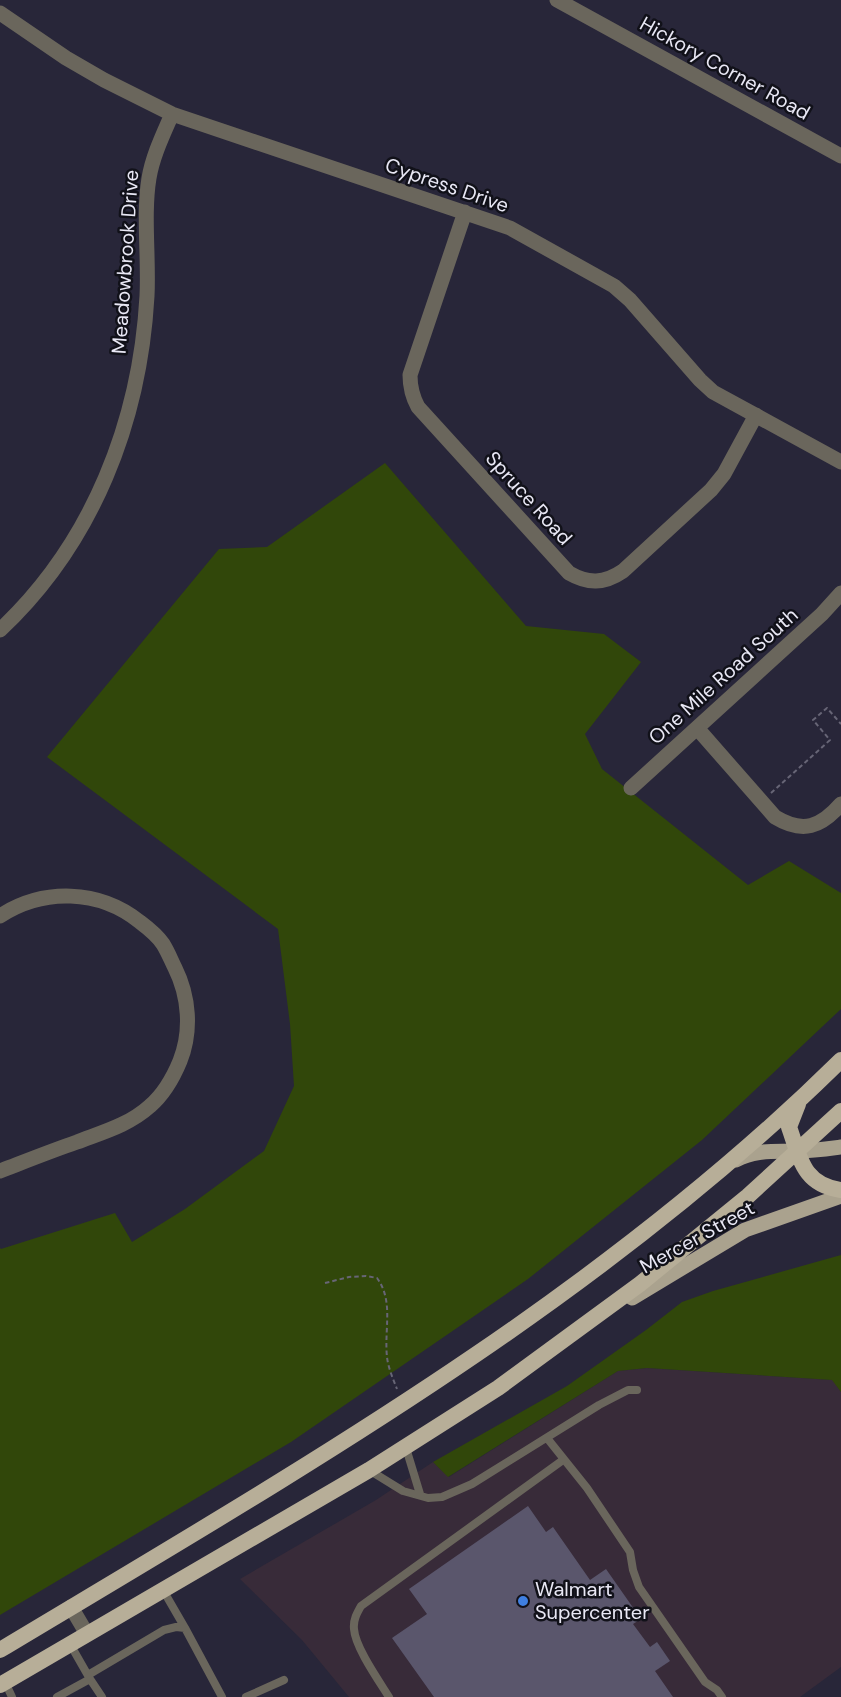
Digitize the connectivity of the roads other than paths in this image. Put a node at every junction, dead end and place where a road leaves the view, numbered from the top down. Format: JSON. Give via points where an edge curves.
{"nodes":[{"id":1,"x":557,"y":0,"type":"edge"},
{"id":2,"x":0,"y":13,"type":"edge"},
{"id":3,"x":172,"y":114,"type":"junction"},
{"id":4,"x":841,"y":156,"type":"edge"},
{"id":5,"x":465,"y":212,"type":"junction"},
{"id":6,"x":756,"y":415,"type":"junction"},
{"id":7,"x":841,"y":462,"type":"edge"},
{"id":8,"x":841,"y":593,"type":"edge"},
{"id":9,"x":0,"y":630,"type":"edge"},
{"id":10,"x":696,"y":728,"type":"junction"},
{"id":11,"x":631,"y":788,"type":"dead end"},
{"id":12,"x":841,"y":804,"type":"edge"},
{"id":13,"x":0,"y":916,"type":"edge"},
{"id":14,"x":841,"y":1060,"type":"edge"},
{"id":15,"x":800,"y":1100,"type":"junction"},
{"id":16,"x":841,"y":1111,"type":"edge"},
{"id":17,"x":841,"y":1147,"type":"edge"},
{"id":18,"x":797,"y":1151,"type":"junction"},
{"id":19,"x":722,"y":1167,"type":"junction"},
{"id":20,"x":0,"y":1171,"type":"edge"},
{"id":21,"x":841,"y":1190,"type":"edge"},
{"id":22,"x":841,"y":1196,"type":"edge"},
{"id":23,"x":581,"y":1328,"type":"junction"},
{"id":24,"x":637,"y":1390,"type":"dead end"},
{"id":25,"x":547,"y":1438,"type":"junction"},
{"id":26,"x":406,"y":1448,"type":"junction"},
{"id":27,"x":563,"y":1460,"type":"junction"},
{"id":28,"x":369,"y":1470,"type":"junction"},
{"id":29,"x":420,"y":1494,"type":"junction"},
{"id":30,"x":163,"y":1590,"type":"junction"},
{"id":31,"x":71,"y":1607,"type":"junction"},
{"id":32,"x":184,"y":1628,"type":"junction"},
{"id":33,"x":87,"y":1634,"type":"junction"},
{"id":34,"x":70,"y":1644,"type":"junction"},
{"id":35,"x":0,"y":1650,"type":"edge"},
{"id":36,"x":89,"y":1677,"type":"junction"},
{"id":37,"x":284,"y":1680,"type":"dead end"},
{"id":38,"x":6,"y":1688,"type":"edge"},
{"id":39,"x":57,"y":1697,"type":"edge"},
{"id":40,"x":102,"y":1697,"type":"edge"},
{"id":41,"x":222,"y":1697,"type":"edge"},
{"id":42,"x":246,"y":1697,"type":"edge"},
{"id":43,"x":389,"y":1697,"type":"edge"},
{"id":44,"x":722,"y":1697,"type":"edge"}],
"edges":[{"from":1,"to":4,"type":"street","name":"Hickory Corner Road"},
{"from":2,"to":3,"type":"street","name":"Cypress Drive","via":[[66,58]]},
{"from":3,"to":5,"type":"street","name":"Cypress Drive"},
{"from":3,"to":9,"type":"street","name":"Meadowbrook Drive","via":[[149,177],[146,317],[134,397],[122,437],[76,536],[37,590]]},
{"from":5,"to":6,"type":"street","name":"Cypress Drive","via":[[510,228],[614,286],[713,392]]},
{"from":5,"to":6,"type":"street","name":"Spruce Road","via":[[410,375],[413,399],[569,573],[579,579],[601,581],[622,571],[711,490]]},
{"from":6,"to":7,"type":"street","name":"Cypress Drive"},
{"from":8,"to":10,"type":"street","name":"One Mile Road South"},
{"from":10,"to":11,"type":"street","name":"One Mile Road South"},
{"from":10,"to":12,"type":"street","via":[[775,817],[786,824],[820,823]]},
{"from":13,"to":20,"type":"street","via":[[50,896],[89,897],[121,909],[162,942],[180,977],[188,1017],[183,1054],[175,1073],[137,1117]]},
{"from":14,"to":15,"type":"highway"},
{"from":15,"to":18,"type":"highway","via":[[789,1127]]},
{"from":15,"to":19,"type":"highway"},
{"from":16,"to":18,"type":"highway"},
{"from":17,"to":18,"type":"main road"},
{"from":18,"to":19,"type":"main road","via":[[766,1150]]},
{"from":18,"to":21,"type":"highway","via":[[812,1179]]},
{"from":18,"to":23,"type":"highway","via":[[748,1196]]},
{"from":19,"to":31,"type":"highway","via":[[660,1221],[548,1305],[319,1458]]},
{"from":22,"to":23,"type":"main road","name":"Mercer Street","via":[[745,1230]]},
{"from":23,"to":26,"type":"highway"},
{"from":24,"to":25,"type":"lane","via":[[628,1390],[609,1400]]},
{"from":25,"to":27,"type":"lane"},
{"from":25,"to":29,"type":"lane","via":[[472,1484],[442,1497]]},
{"from":26,"to":28,"type":"highway"},
{"from":26,"to":29,"type":"lane"},
{"from":27,"to":43,"type":"lane","via":[[361,1606],[354,1631]]},
{"from":27,"to":44,"type":"lane","via":[[630,1552],[639,1587],[705,1682]]},
{"from":28,"to":29,"type":"lane","via":[[403,1491]]},
{"from":28,"to":30,"type":"highway"},
{"from":30,"to":32,"type":"lane"},
{"from":30,"to":33,"type":"highway"},
{"from":31,"to":33,"type":"street"},
{"from":31,"to":35,"type":"highway"},
{"from":32,"to":36,"type":"lane","via":[[165,1630]]},
{"from":32,"to":41,"type":"lane"},
{"from":33,"to":34,"type":"highway"},
{"from":34,"to":36,"type":"lane"},
{"from":34,"to":38,"type":"highway"},
{"from":36,"to":39,"type":"lane"},
{"from":36,"to":40,"type":"lane"},
{"from":37,"to":42,"type":"lane"}]}
